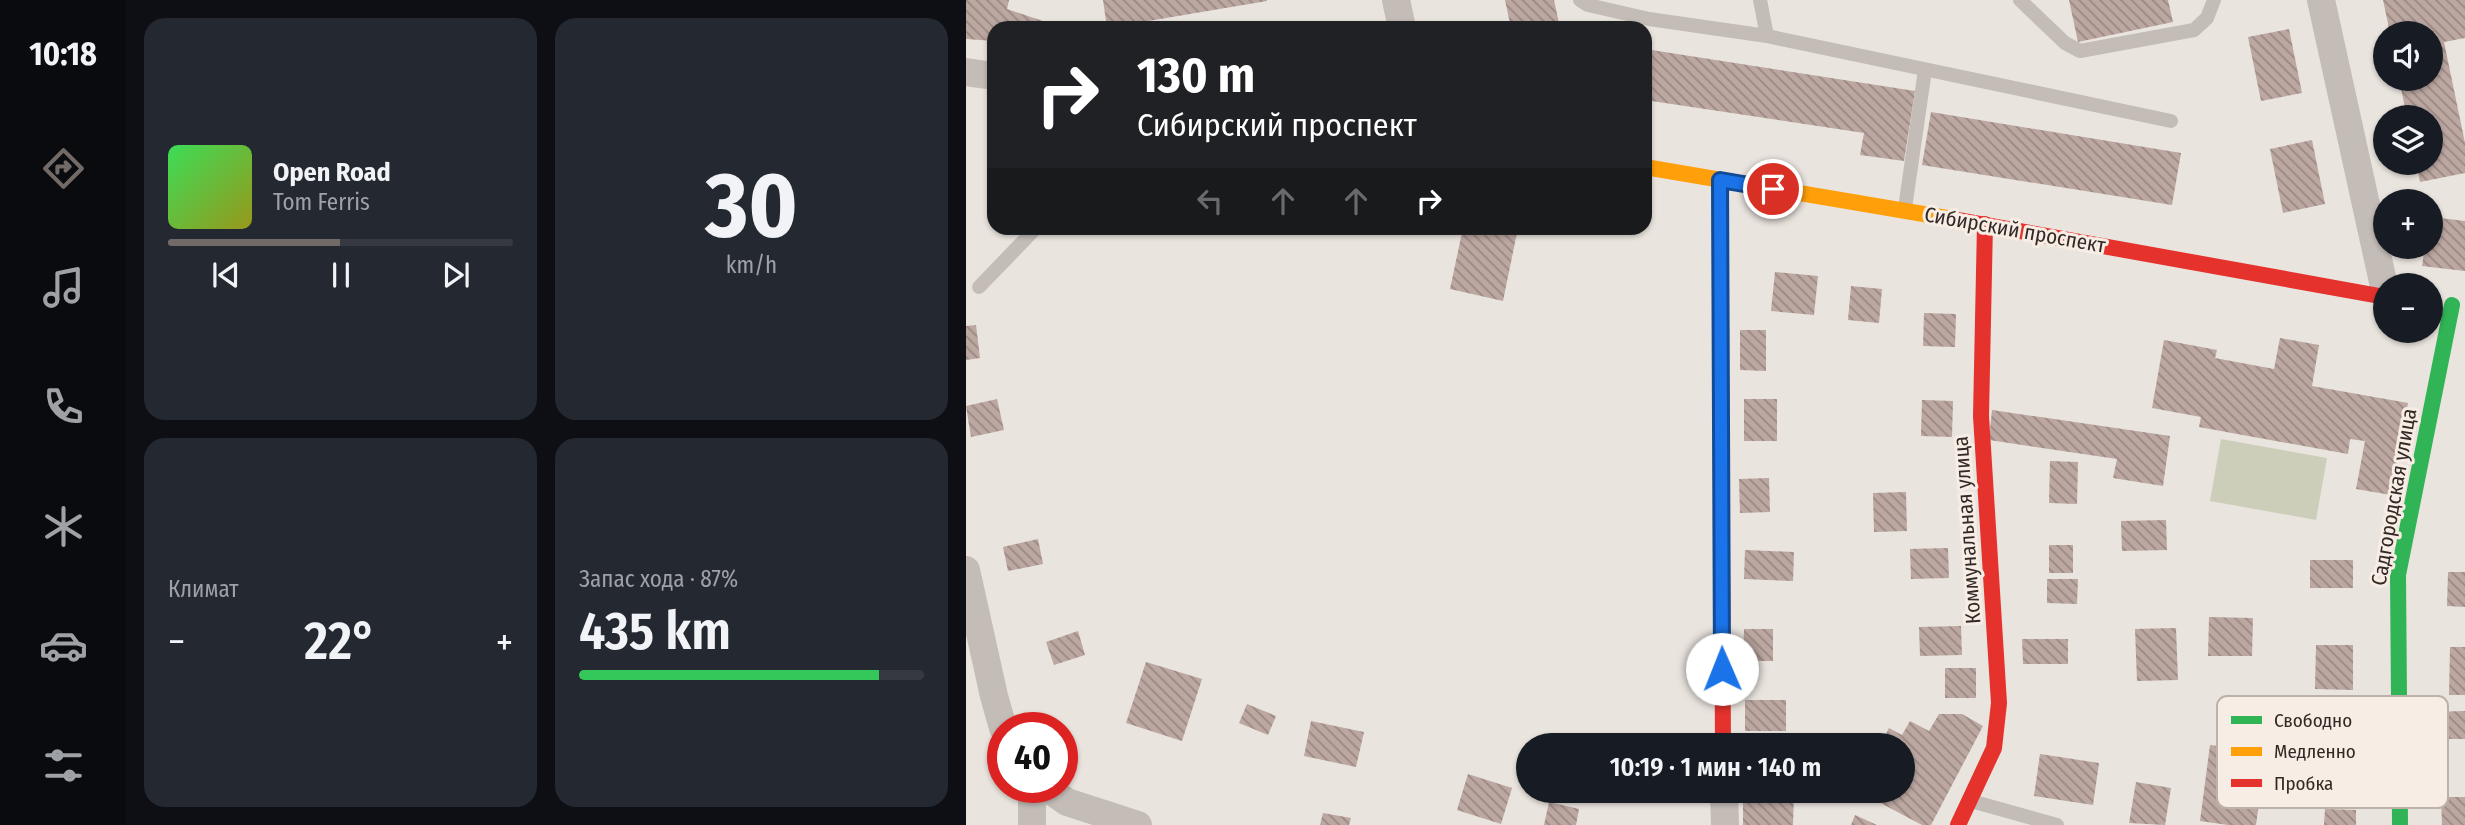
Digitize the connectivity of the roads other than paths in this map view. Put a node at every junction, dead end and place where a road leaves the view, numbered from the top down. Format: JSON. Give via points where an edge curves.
{"nodes":[{"id":1,"x":1396,"y":0,"type":"edge"},
{"id":2,"x":1580,"y":0,"type":"edge"},
{"id":3,"x":1760,"y":0,"type":"edge"},
{"id":4,"x":2020,"y":0,"type":"edge"},
{"id":5,"x":2214,"y":0,"type":"edge"},
{"id":6,"x":2321,"y":0,"type":"edge"},
{"id":7,"x":1400,"y":21,"type":"edge"},
{"id":8,"x":1767,"y":36,"type":"junction"},
{"id":9,"x":1925,"y":70,"type":"junction"},
{"id":10,"x":966,"y":72,"type":"edge"},
{"id":11,"x":987,"y":75,"type":"edge"},
{"id":12,"x":2171,"y":121,"type":"dead end"},
{"id":13,"x":1652,"y":168,"type":"edge"},
{"id":14,"x":1720,"y":180,"type":"junction"},
{"id":15,"x":1905,"y":211,"type":"junction"},
{"id":16,"x":1985,"y":224,"type":"junction"},
{"id":17,"x":1029,"y":235,"type":"edge"},
{"id":18,"x":2381,"y":273,"type":"edge"},
{"id":19,"x":979,"y":287,"type":"dead end"},
{"id":20,"x":2373,"y":295,"type":"edge"},
{"id":21,"x":2449,"y":304,"type":"edge"},
{"id":22,"x":966,"y":570,"type":"edge"},
{"id":23,"x":2399,"y":696,"type":"edge"},
{"id":24,"x":998,"y":712,"type":"edge"},
{"id":25,"x":1723,"y":733,"type":"edge"},
{"id":26,"x":1969,"y":801,"type":"junction"},
{"id":27,"x":1032,"y":803,"type":"edge"},
{"id":28,"x":1070,"y":803,"type":"edge"},
{"id":29,"x":1724,"y":803,"type":"edge"},
{"id":30,"x":1032,"y":825,"type":"edge"},
{"id":31,"x":1138,"y":825,"type":"edge"},
{"id":32,"x":1725,"y":825,"type":"edge"},
{"id":33,"x":1958,"y":825,"type":"edge"},
{"id":34,"x":2057,"y":825,"type":"edge"}],
"edges":[{"from":1,"to":7,"type":"street"},
{"from":2,"to":8,"type":"lane","via":[[1649,19]]},
{"from":3,"to":8,"type":"lane"},
{"from":4,"to":5,"type":"lane","via":[[2065,43],[2080,51],[2194,30],[2207,18]]},
{"from":6,"to":18,"type":"street"},
{"from":8,"to":9,"type":"lane"},
{"from":9,"to":12,"type":"lane"},
{"from":9,"to":15,"type":"lane"},
{"from":10,"to":11,"type":"street"},
{"from":13,"to":14,"type":"street","name":"Сибирский проспект"},
{"from":14,"to":15,"type":"street","name":"Сибирский проспект"},
{"from":14,"to":25,"type":"street"},
{"from":15,"to":16,"type":"street","name":"Сибирский проспект"},
{"from":16,"to":20,"type":"street","name":"Сибирский проспект"},
{"from":16,"to":26,"type":"street","name":"Коммунальная улица","via":[[1981,416],[1999,704],[1994,748]]},
{"from":17,"to":19,"type":"lane"},
{"from":21,"to":23,"type":"street","name":"Садгородская улица","via":[[2398,575]]},
{"from":22,"to":24,"type":"street"},
{"from":26,"to":33,"type":"street","name":"Коммунальная улица"},
{"from":26,"to":34,"type":"lane"},
{"from":27,"to":30,"type":"street"},
{"from":28,"to":31,"type":"street"},
{"from":29,"to":32,"type":"street"}]}
